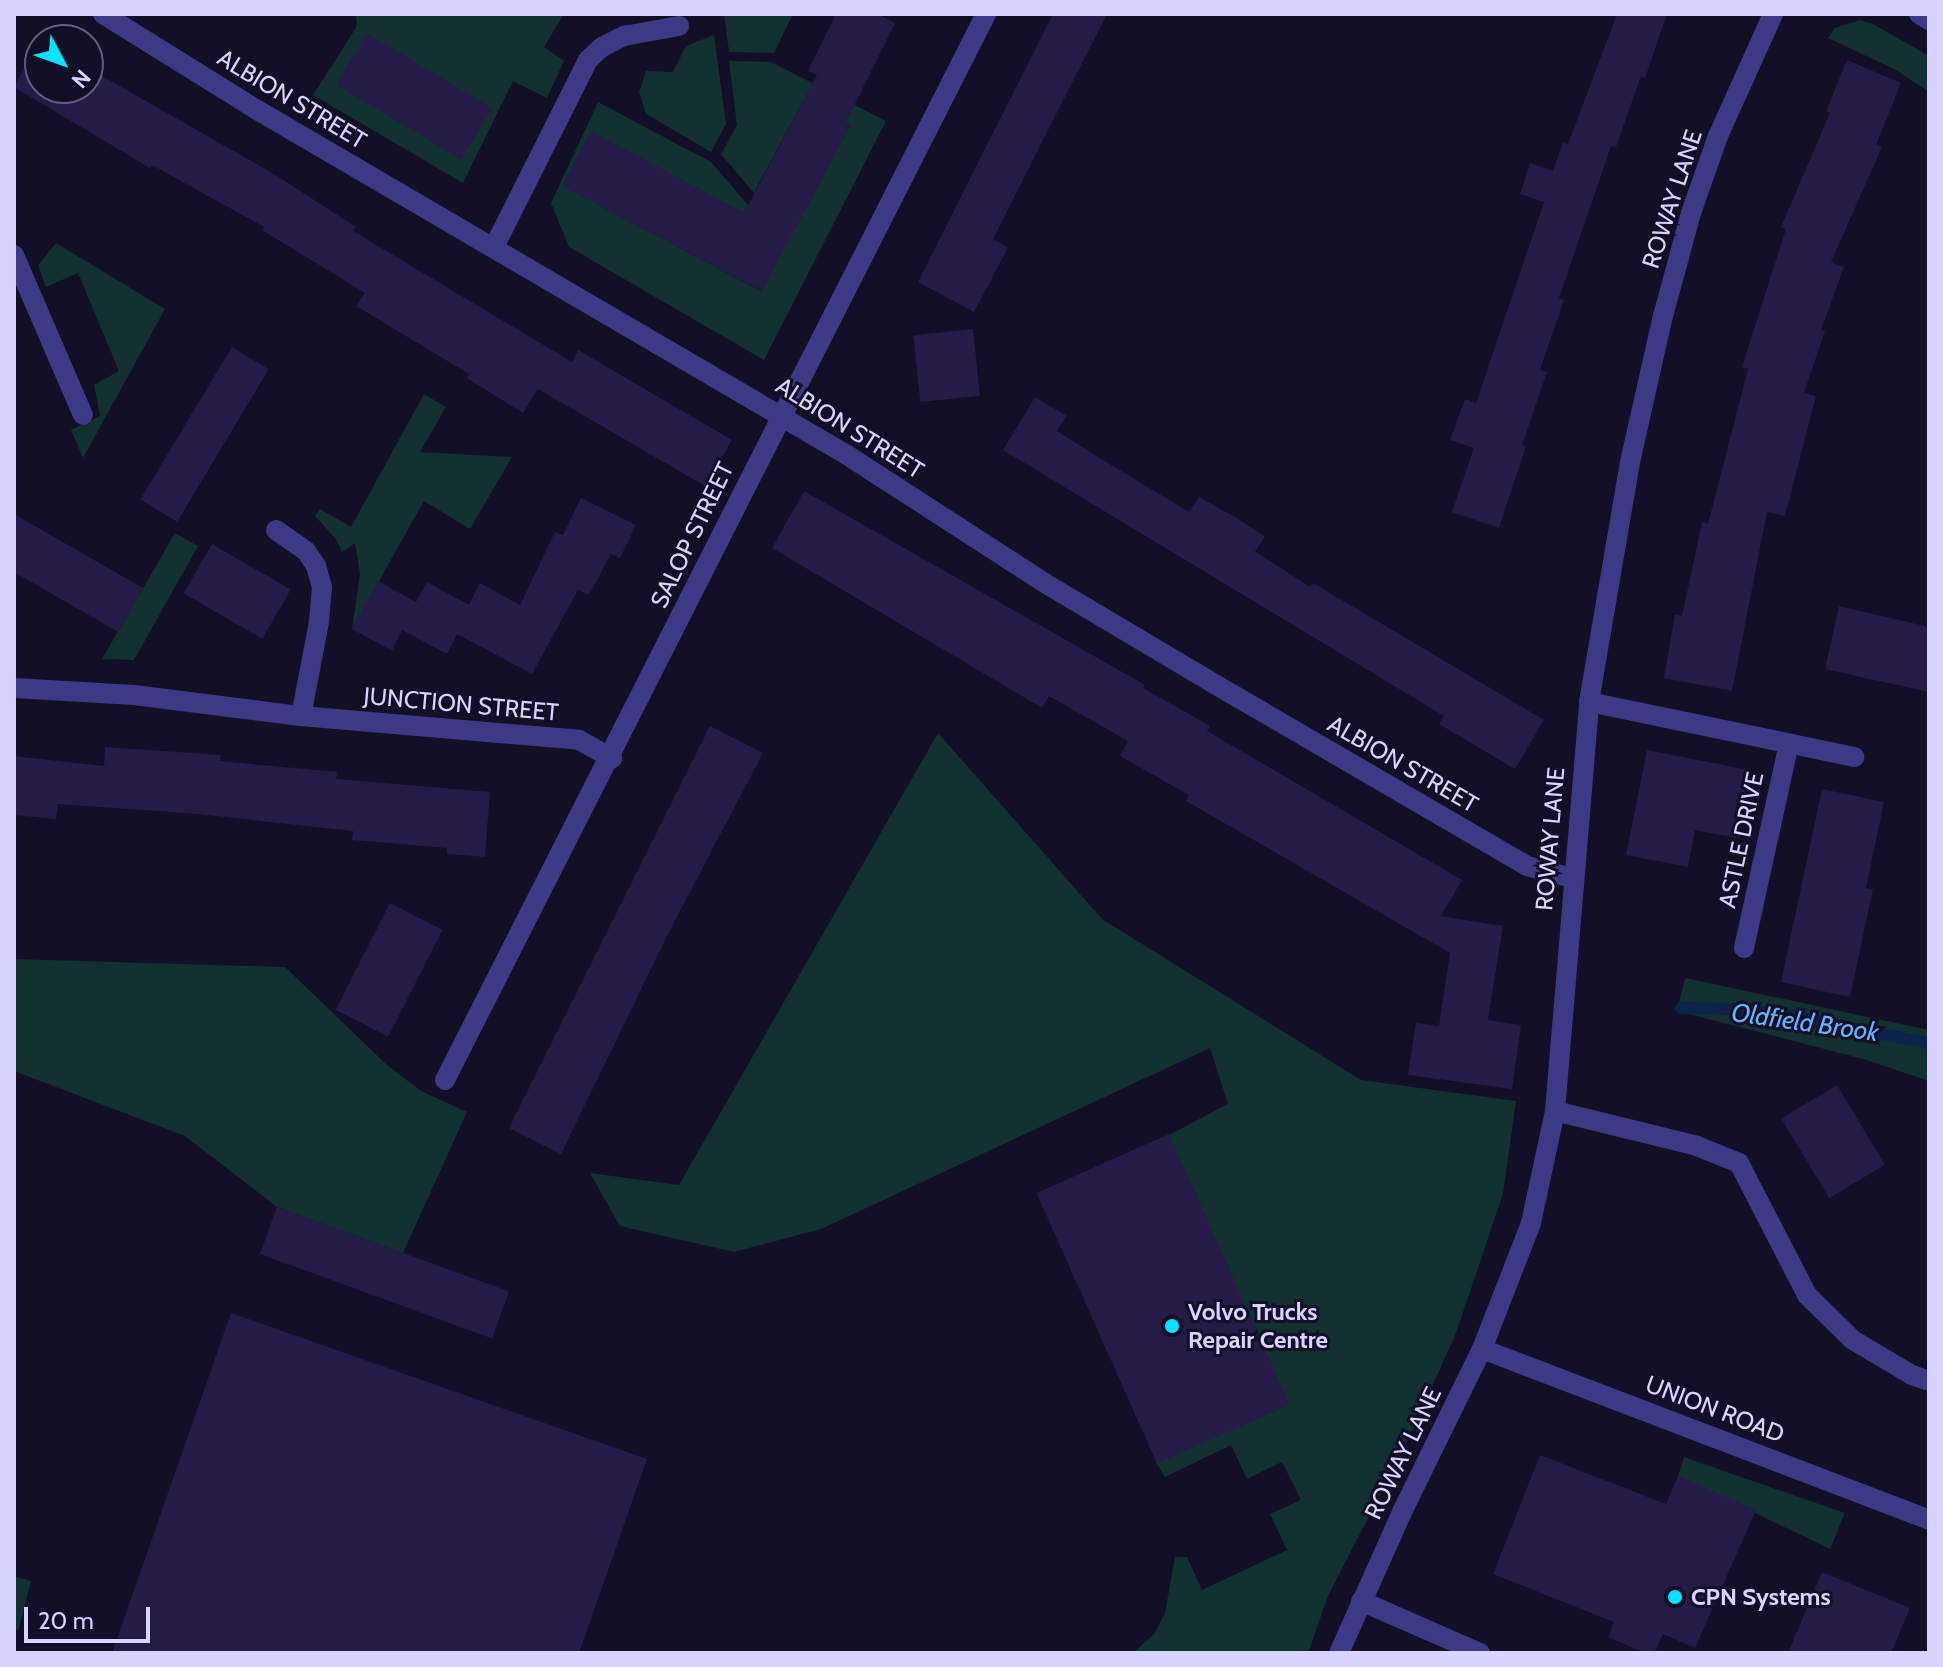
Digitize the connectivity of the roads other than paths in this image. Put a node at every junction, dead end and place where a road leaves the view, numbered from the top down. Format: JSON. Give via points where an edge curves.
{"nodes":[{"id":1,"x":103,"y":14,"type":"edge"},
{"id":2,"x":986,"y":14,"type":"edge"},
{"id":3,"x":1773,"y":14,"type":"edge"},
{"id":4,"x":1919,"y":14,"type":"edge"},
{"id":5,"x":1929,"y":20,"type":"edge"},
{"id":6,"x":679,"y":26,"type":"dead end"},
{"id":7,"x":494,"y":247,"type":"junction"},
{"id":8,"x":14,"y":255,"type":"edge"},
{"id":9,"x":83,"y":415,"type":"dead end"},
{"id":10,"x":781,"y":416,"type":"junction"},
{"id":11,"x":276,"y":530,"type":"dead end"},
{"id":12,"x":14,"y":688,"type":"edge"},
{"id":13,"x":1589,"y":702,"type":"junction"},
{"id":14,"x":301,"y":716,"type":"junction"},
{"id":15,"x":1789,"y":744,"type":"junction"},
{"id":16,"x":1854,"y":757,"type":"dead end"},
{"id":17,"x":612,"y":758,"type":"junction"},
{"id":18,"x":1572,"y":878,"type":"junction"},
{"id":19,"x":1744,"y":948,"type":"dead end"},
{"id":20,"x":445,"y":1080,"type":"dead end"},
{"id":21,"x":1555,"y":1111,"type":"junction"},
{"id":22,"x":1482,"y":1349,"type":"junction"},
{"id":23,"x":1929,"y":1381,"type":"edge"},
{"id":24,"x":1929,"y":1520,"type":"edge"},
{"id":25,"x":1361,"y":1601,"type":"junction"},
{"id":26,"x":1339,"y":1653,"type":"edge"},
{"id":27,"x":1480,"y":1653,"type":"edge"}],
"edges":[{"from":1,"to":7,"type":"street","name":"ALBION STREET"},
{"from":2,"to":10,"type":"street","name":"SALOP STREET"},
{"from":3,"to":13,"type":"street","name":"ROWAY LANE","via":[[1718,136],[1663,316],[1618,521]]},
{"from":4,"to":5,"type":"street"},
{"from":6,"to":7,"type":"street","via":[[624,36],[588,60]]},
{"from":7,"to":10,"type":"street","name":"ALBION STREET"},
{"from":8,"to":9,"type":"street"},
{"from":10,"to":17,"type":"street","name":"SALOP STREET"},
{"from":10,"to":18,"type":"street","name":"ALBION STREET","via":[[1230,693],[1527,866]]},
{"from":11,"to":14,"type":"street","via":[[306,551],[322,587]]},
{"from":12,"to":14,"type":"street","name":"JUNCTION STREET","via":[[134,695]]},
{"from":13,"to":15,"type":"street","name":"ASTLE DRIVE"},
{"from":13,"to":18,"type":"street","name":"ROWAY LANE"},
{"from":14,"to":17,"type":"street","name":"JUNCTION STREET","via":[[579,740]]},
{"from":15,"to":16,"type":"street","name":"ASTLE DRIVE"},
{"from":15,"to":19,"type":"street","name":"ASTLE DRIVE"},
{"from":17,"to":20,"type":"street","name":"SALOP STREET"},
{"from":18,"to":21,"type":"street","name":"ROWAY LANE"},
{"from":21,"to":22,"type":"street","name":"ROWAY LANE","via":[[1531,1223]]},
{"from":21,"to":23,"type":"street","via":[[1697,1146],[1739,1163],[1807,1295],[1853,1340]]},
{"from":22,"to":24,"type":"street","name":"UNION ROAD"},
{"from":22,"to":25,"type":"street","name":"ROWAY LANE"},
{"from":25,"to":26,"type":"street","name":"ROWAY LANE"},
{"from":25,"to":27,"type":"street"}]}
